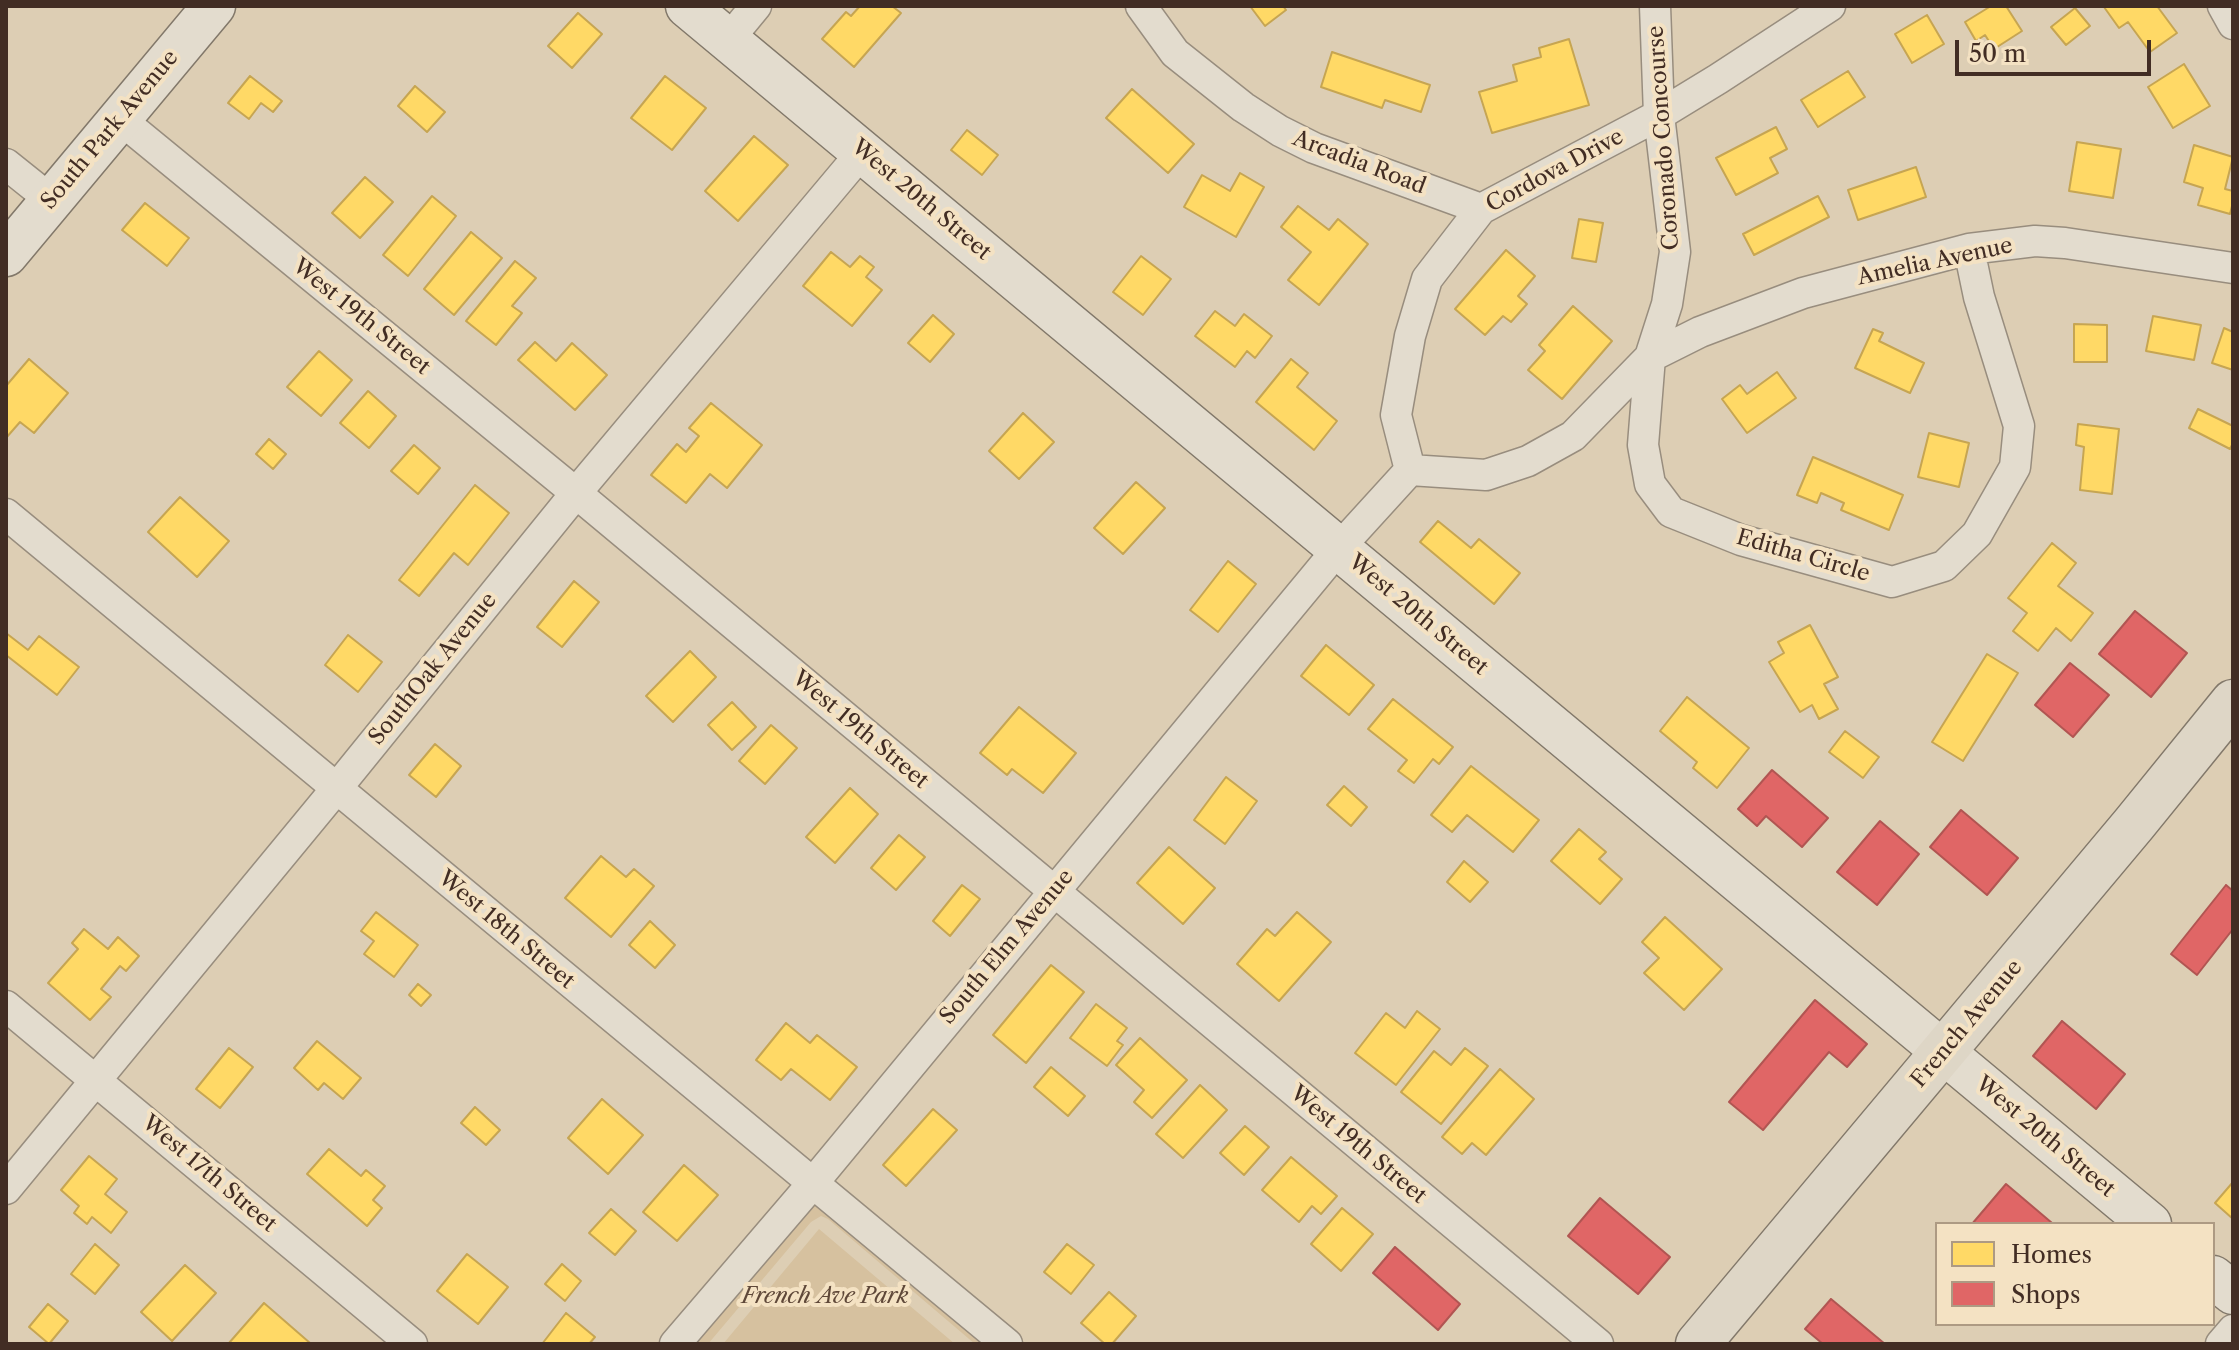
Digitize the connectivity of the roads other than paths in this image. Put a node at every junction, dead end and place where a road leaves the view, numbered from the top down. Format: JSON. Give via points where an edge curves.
{"nodes":[{"id":1,"x":214,"y":6,"type":"edge"},
{"id":2,"x":687,"y":6,"type":"edge"},
{"id":3,"x":756,"y":6,"type":"edge"},
{"id":4,"x":1141,"y":6,"type":"edge"},
{"id":5,"x":1655,"y":6,"type":"edge"},
{"id":6,"x":1830,"y":6,"type":"edge"},
{"id":7,"x":2223,"y":6,"type":"edge"},
{"id":8,"x":2233,"y":24,"type":"edge"},
{"id":9,"x":728,"y":40,"type":"junction"},
{"id":10,"x":1659,"y":115,"type":"junction"},
{"id":11,"x":120,"y":119,"type":"junction"},
{"id":12,"x":863,"y":151,"type":"junction"},
{"id":13,"x":6,"y":164,"type":"edge"},
{"id":14,"x":51,"y":200,"type":"junction"},
{"id":15,"x":1481,"y":209,"type":"junction"},
{"id":16,"x":1969,"y":249,"type":"junction"},
{"id":17,"x":6,"y":255,"type":"edge"},
{"id":18,"x":2233,"y":268,"type":"edge"},
{"id":19,"x":1650,"y":357,"type":"junction"},
{"id":20,"x":1410,"y":470,"type":"junction"},
{"id":21,"x":576,"y":493,"type":"junction"},
{"id":22,"x":6,"y":514,"type":"edge"},
{"id":23,"x":1338,"y":549,"type":"junction"},
{"id":24,"x":2233,"y":702,"type":"edge"},
{"id":25,"x":336,"y":789,"type":"junction"},
{"id":26,"x":1053,"y":891,"type":"junction"},
{"id":27,"x":6,"y":1006,"type":"edge"},
{"id":28,"x":1943,"y":1052,"type":"junction"},
{"id":29,"x":97,"y":1080,"type":"junction"},
{"id":30,"x":813,"y":1183,"type":"junction"},
{"id":31,"x":6,"y":1189,"type":"edge"},
{"id":32,"x":2148,"y":1222,"type":"edge"},
{"id":33,"x":2215,"y":1279,"type":"edge"},
{"id":34,"x":2233,"y":1293,"type":"edge"},
{"id":35,"x":2233,"y":1330,"type":"edge"},
{"id":36,"x":412,"y":1344,"type":"edge"},
{"id":37,"x":675,"y":1344,"type":"edge"},
{"id":38,"x":1007,"y":1344,"type":"edge"},
{"id":39,"x":1598,"y":1344,"type":"edge"},
{"id":40,"x":1698,"y":1344,"type":"edge"},
{"id":41,"x":2221,"y":1344,"type":"edge"}],
"edges":[{"from":1,"to":11,"type":"street","name":"South Park Avenue"},
{"from":2,"to":9,"type":"street","name":"West 20th Street"},
{"from":3,"to":9,"type":"street"},
{"from":4,"to":15,"type":"street","name":"Arcadia Road","via":[[1175,53],[1280,131]]},
{"from":5,"to":10,"type":"street","name":"Coronado Concourse"},
{"from":6,"to":10,"type":"street","name":"Cordova Drive"},
{"from":7,"to":8,"type":"street"},
{"from":9,"to":12,"type":"street","name":"West 20th Street"},
{"from":10,"to":15,"type":"street","name":"Cordova Drive"},
{"from":10,"to":19,"type":"street","name":"Coronado Concourse","via":[[1675,252],[1667,304]]},
{"from":11,"to":14,"type":"street","name":"South Park Avenue"},
{"from":11,"to":21,"type":"street","name":"West 19th Street"},
{"from":12,"to":21,"type":"street","name":"SouthOak Avenue"},
{"from":12,"to":23,"type":"street","name":"West 20th Street"},
{"from":13,"to":14,"type":"street"},
{"from":14,"to":17,"type":"street","name":"South Park Avenue"},
{"from":15,"to":20,"type":"street","name":"Cordova Drive","via":[[1427,279],[1410,336],[1396,415]]},
{"from":16,"to":18,"type":"street","name":"Amelia Avenue","via":[[2050,242]]},
{"from":16,"to":19,"type":"street","name":"Amelia Avenue","via":[[1803,293]]},
{"from":16,"to":19,"type":"street","name":"Editha Circle","via":[[2019,426],[2015,467],[1977,534],[1944,566],[1892,582],[1741,540],[1671,512],[1650,484],[1643,445]]},
{"from":19,"to":20,"type":"street","name":"Coronado Concourse","via":[[1573,436],[1528,461],[1486,475]]},
{"from":20,"to":23,"type":"street"},
{"from":21,"to":25,"type":"street","name":"SouthOak Avenue"},
{"from":21,"to":26,"type":"street","name":"West 19th Street"},
{"from":22,"to":25,"type":"street","name":"West 18th Street"},
{"from":23,"to":26,"type":"street","name":"South Elm Avenue"},
{"from":23,"to":28,"type":"street","name":"West 20th Street"},
{"from":24,"to":28,"type":"main road","name":"French Avenue"},
{"from":25,"to":29,"type":"street","name":"SouthOak Avenue"},
{"from":25,"to":30,"type":"street","name":"West 18th Street"},
{"from":26,"to":30,"type":"street","name":"South Elm Avenue"},
{"from":26,"to":39,"type":"street","name":"West 19th Street"},
{"from":27,"to":29,"type":"street","name":"West 17th Street"},
{"from":28,"to":32,"type":"street","name":"West 20th Street"},
{"from":28,"to":40,"type":"main road","name":"French Avenue"},
{"from":29,"to":31,"type":"street","name":"SouthOak Avenue"},
{"from":29,"to":36,"type":"street","name":"West 17th Street"},
{"from":30,"to":37,"type":"street","name":"South Elm Avenue"},
{"from":30,"to":38,"type":"street","name":"West 18th Street"},
{"from":33,"to":34,"type":"street"},
{"from":35,"to":41,"type":"street"}]}
